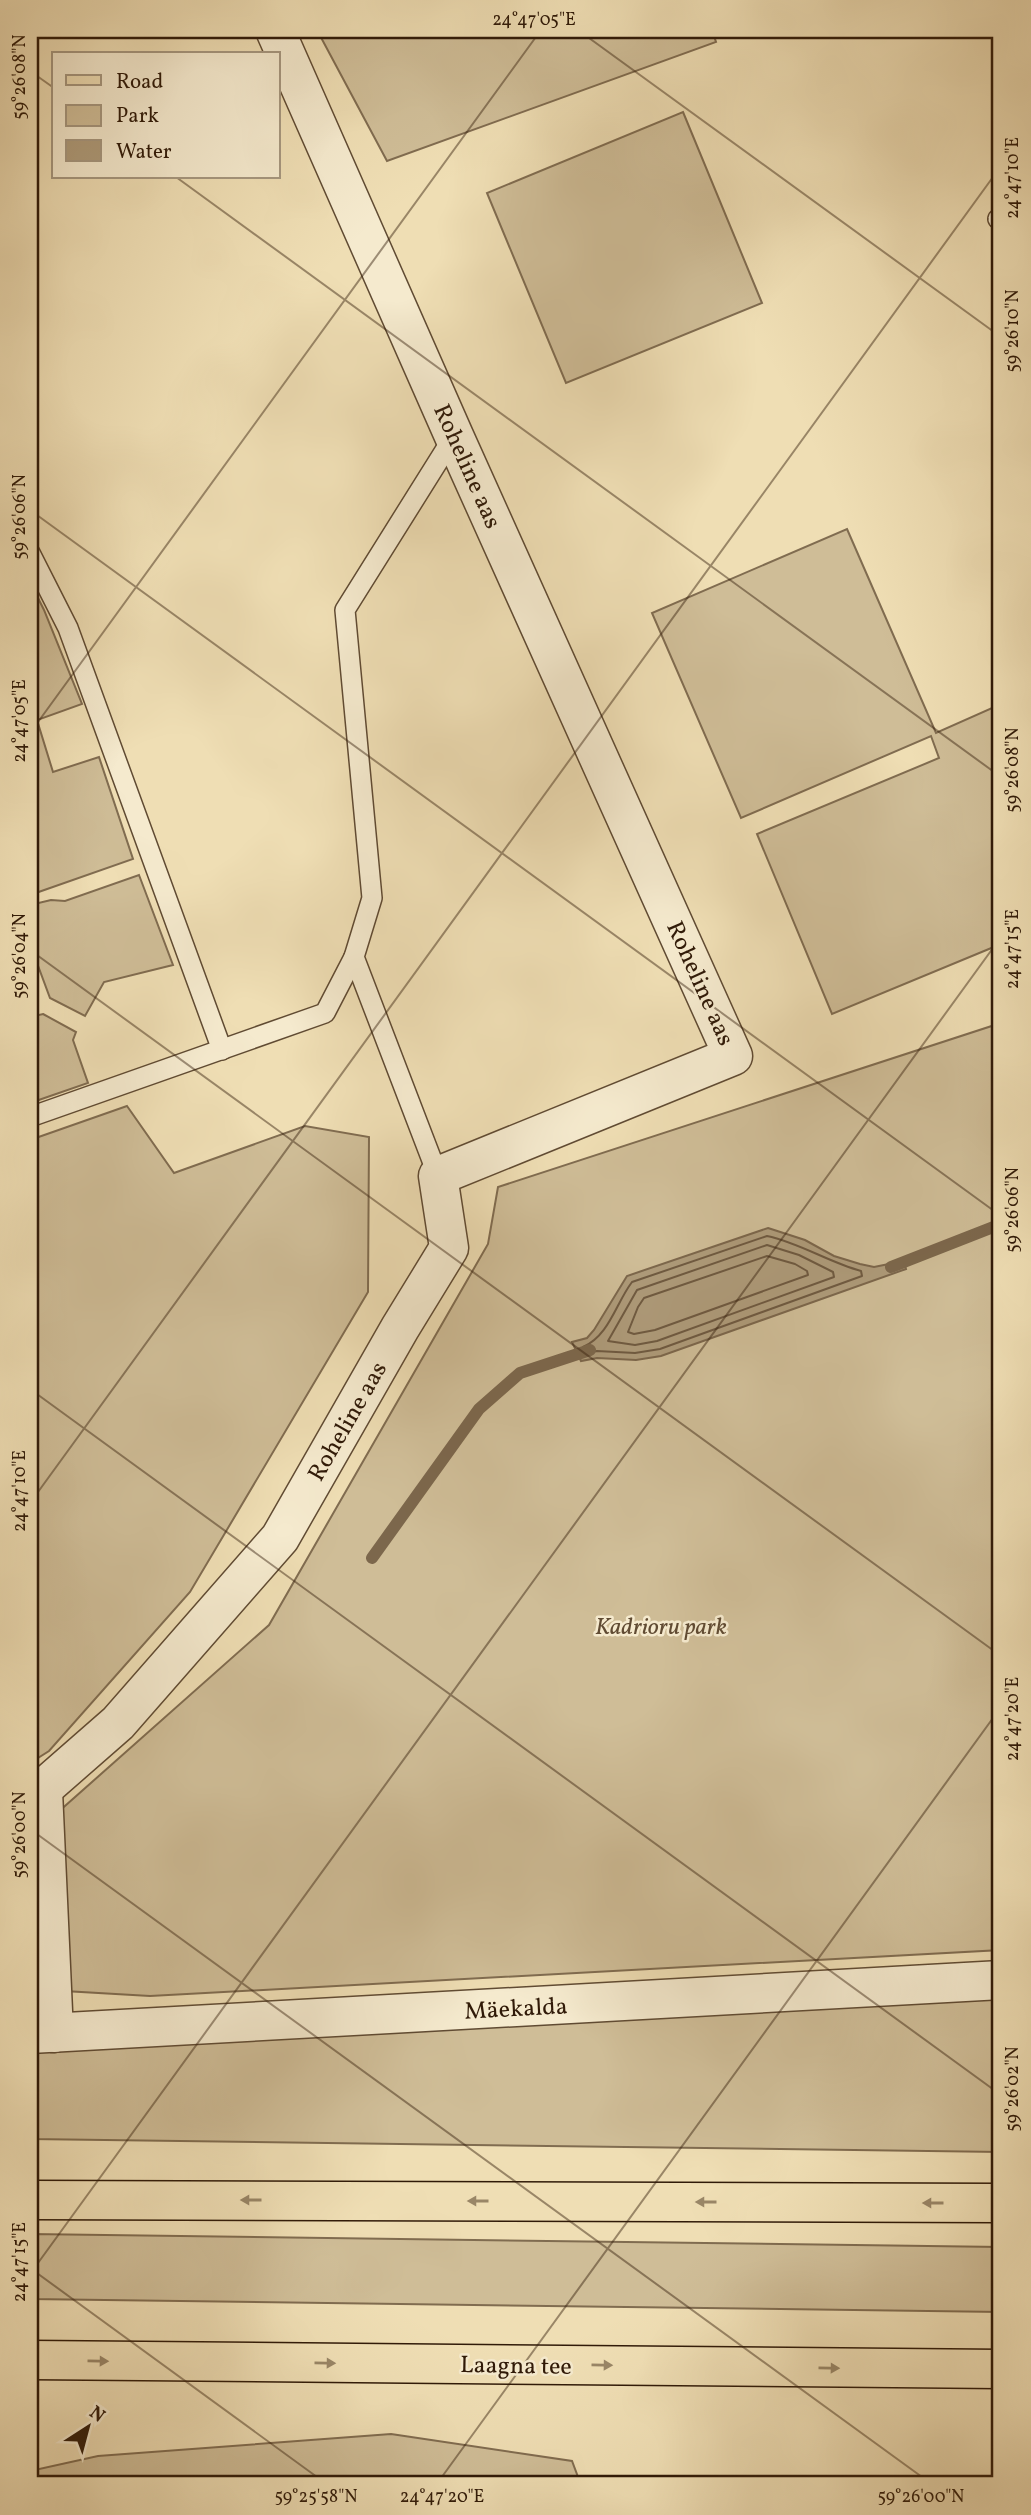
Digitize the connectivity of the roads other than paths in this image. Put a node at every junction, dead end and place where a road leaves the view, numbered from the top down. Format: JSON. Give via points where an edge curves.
{"nodes":[{"id":1,"x":275,"y":30,"type":"edge"},
{"id":2,"x":454,"y":436,"type":"junction"},
{"id":3,"x":30,"y":554,"type":"edge"},
{"id":4,"x":354,"y":957,"type":"junction"},
{"id":5,"x":222,"y":1050,"type":"junction"},
{"id":6,"x":30,"y":1117,"type":"edge"},
{"id":7,"x":439,"y":1176,"type":"junction"},
{"id":8,"x":36,"y":1796,"type":"edge"},
{"id":9,"x":1001,"y":1980,"type":"edge"},
{"id":10,"x":42,"y":2034,"type":"edge"},
{"id":11,"x":30,"y":2200,"type":"edge"},
{"id":12,"x":1001,"y":2203,"type":"edge"},
{"id":13,"x":30,"y":2360,"type":"edge"},
{"id":14,"x":1001,"y":2369,"type":"edge"}],
"edges":[{"from":1,"to":2,"type":"street","name":"Roheline aas"},
{"from":2,"to":4,"type":"lane","via":[[345,610],[372,898]]},
{"from":2,"to":7,"type":"street","name":"Roheline aas","via":[[733,1056]]},
{"from":3,"to":5,"type":"lane","via":[[68,628]]},
{"from":4,"to":5,"type":"lane","via":[[325,1013]]},
{"from":4,"to":7,"type":"lane"},
{"from":5,"to":6,"type":"lane"},
{"from":7,"to":8,"type":"street","name":"Roheline aas","via":[[449,1248],[279,1538],[118,1724]]},
{"from":8,"to":10,"type":"street"},
{"from":9,"to":10,"type":"street","name":"Mäekalda"},
{"from":12,"to":11,"type":"main road","one_way":true},
{"from":13,"to":14,"type":"main road","name":"Laagna tee","one_way":true}]}
